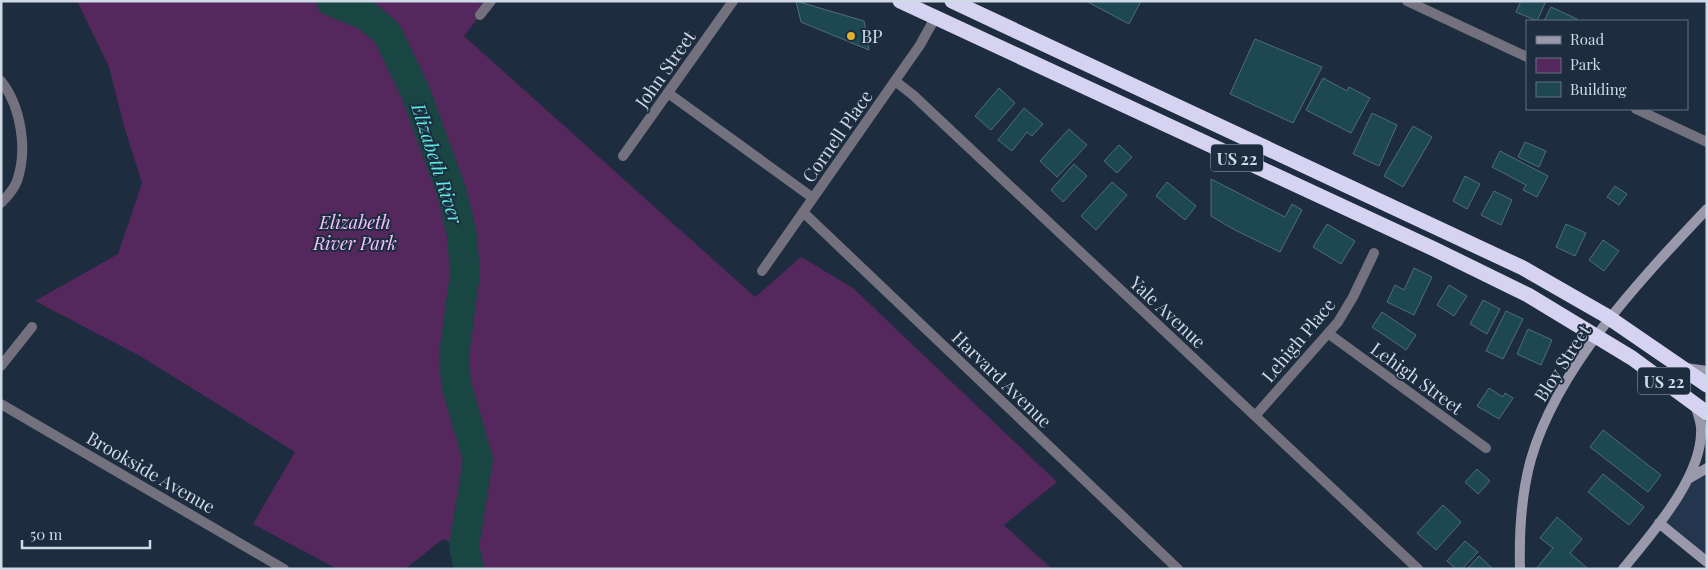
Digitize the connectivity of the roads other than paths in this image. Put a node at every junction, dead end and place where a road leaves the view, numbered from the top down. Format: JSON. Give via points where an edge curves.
{"nodes":[{"id":1,"x":491,"y":1,"type":"edge"},
{"id":2,"x":733,"y":1,"type":"edge"},
{"id":3,"x":900,"y":1,"type":"edge"},
{"id":4,"x":952,"y":1,"type":"edge"},
{"id":5,"x":1407,"y":1,"type":"edge"},
{"id":6,"x":480,"y":15,"type":"dead end"},
{"id":7,"x":935,"y":18,"type":"junction"},
{"id":8,"x":1526,"y":57,"type":"edge"},
{"id":9,"x":1,"y":81,"type":"edge"},
{"id":10,"x":895,"y":81,"type":"junction"},
{"id":11,"x":668,"y":93,"type":"junction"},
{"id":12,"x":1638,"y":110,"type":"edge"},
{"id":13,"x":1707,"y":142,"type":"edge"},
{"id":14,"x":623,"y":156,"type":"dead end"},
{"id":15,"x":813,"y":198,"type":"junction"},
{"id":16,"x":1,"y":203,"type":"edge"},
{"id":17,"x":1707,"y":209,"type":"edge"},
{"id":18,"x":804,"y":212,"type":"junction"},
{"id":19,"x":1374,"y":253,"type":"dead end"},
{"id":20,"x":762,"y":271,"type":"dead end"},
{"id":21,"x":32,"y":327,"type":"dead end"},
{"id":22,"x":1329,"y":334,"type":"junction"},
{"id":23,"x":1,"y":366,"type":"edge"},
{"id":24,"x":1683,"y":368,"type":"junction"},
{"id":25,"x":1707,"y":371,"type":"edge"},
{"id":26,"x":1707,"y":386,"type":"edge"},
{"id":27,"x":1,"y":404,"type":"edge"},
{"id":28,"x":1701,"y":409,"type":"edge"},
{"id":29,"x":1254,"y":416,"type":"junction"},
{"id":30,"x":1486,"y":448,"type":"dead end"},
{"id":31,"x":1707,"y":468,"type":"edge"},
{"id":32,"x":1688,"y":479,"type":"junction"},
{"id":33,"x":1659,"y":523,"type":"junction"},
{"id":34,"x":1707,"y":562,"type":"edge"},
{"id":35,"x":284,"y":569,"type":"edge"},
{"id":36,"x":1178,"y":569,"type":"edge"},
{"id":37,"x":1418,"y":569,"type":"edge"},
{"id":38,"x":1520,"y":569,"type":"edge"},
{"id":39,"x":1624,"y":569,"type":"edge"}],
"edges":[{"from":1,"to":6,"type":"street"},
{"from":2,"to":11,"type":"street","name":"John Street"},
{"from":3,"to":7,"type":"highway","number":"US 22"},
{"from":4,"to":24,"type":"highway","number":"US 22","via":[[1523,268],[1579,298]]},
{"from":5,"to":8,"type":"street"},
{"from":7,"to":10,"type":"street","name":"Cornell Place"},
{"from":7,"to":28,"type":"highway","number":"US 22","via":[[1549,306],[1605,340]]},
{"from":9,"to":16,"type":"street","via":[[14,102],[20,123],[21,145],[17,181]]},
{"from":10,"to":15,"type":"street","name":"Cornell Place"},
{"from":10,"to":29,"type":"street","name":"Yale Avenue"},
{"from":11,"to":14,"type":"street","name":"John Street"},
{"from":11,"to":15,"type":"street"},
{"from":12,"to":13,"type":"street"},
{"from":15,"to":18,"type":"street","name":"Cornell Place"},
{"from":17,"to":38,"type":"street","name":"Bloy Street","via":[[1635,289],[1571,373],[1552,404],[1531,460],[1522,506]]},
{"from":18,"to":20,"type":"street","name":"Cornell Place"},
{"from":18,"to":36,"type":"street","name":"Harvard Avenue"},
{"from":19,"to":22,"type":"street","name":"Lehigh Place","via":[[1353,297]]},
{"from":21,"to":23,"type":"street"},
{"from":22,"to":29,"type":"street","name":"Lehigh Place"},
{"from":22,"to":30,"type":"street","name":"Lehigh Street"},
{"from":24,"to":25,"type":"street"},
{"from":24,"to":26,"type":"highway","number":"US 22"},
{"from":27,"to":35,"type":"street","name":"Brookside Avenue"},
{"from":28,"to":32,"type":"street","via":[[1700,443]]},
{"from":29,"to":37,"type":"street","name":"Yale Avenue"},
{"from":31,"to":32,"type":"street"},
{"from":32,"to":33,"type":"street"},
{"from":33,"to":34,"type":"street"},
{"from":33,"to":39,"type":"street"}]}
